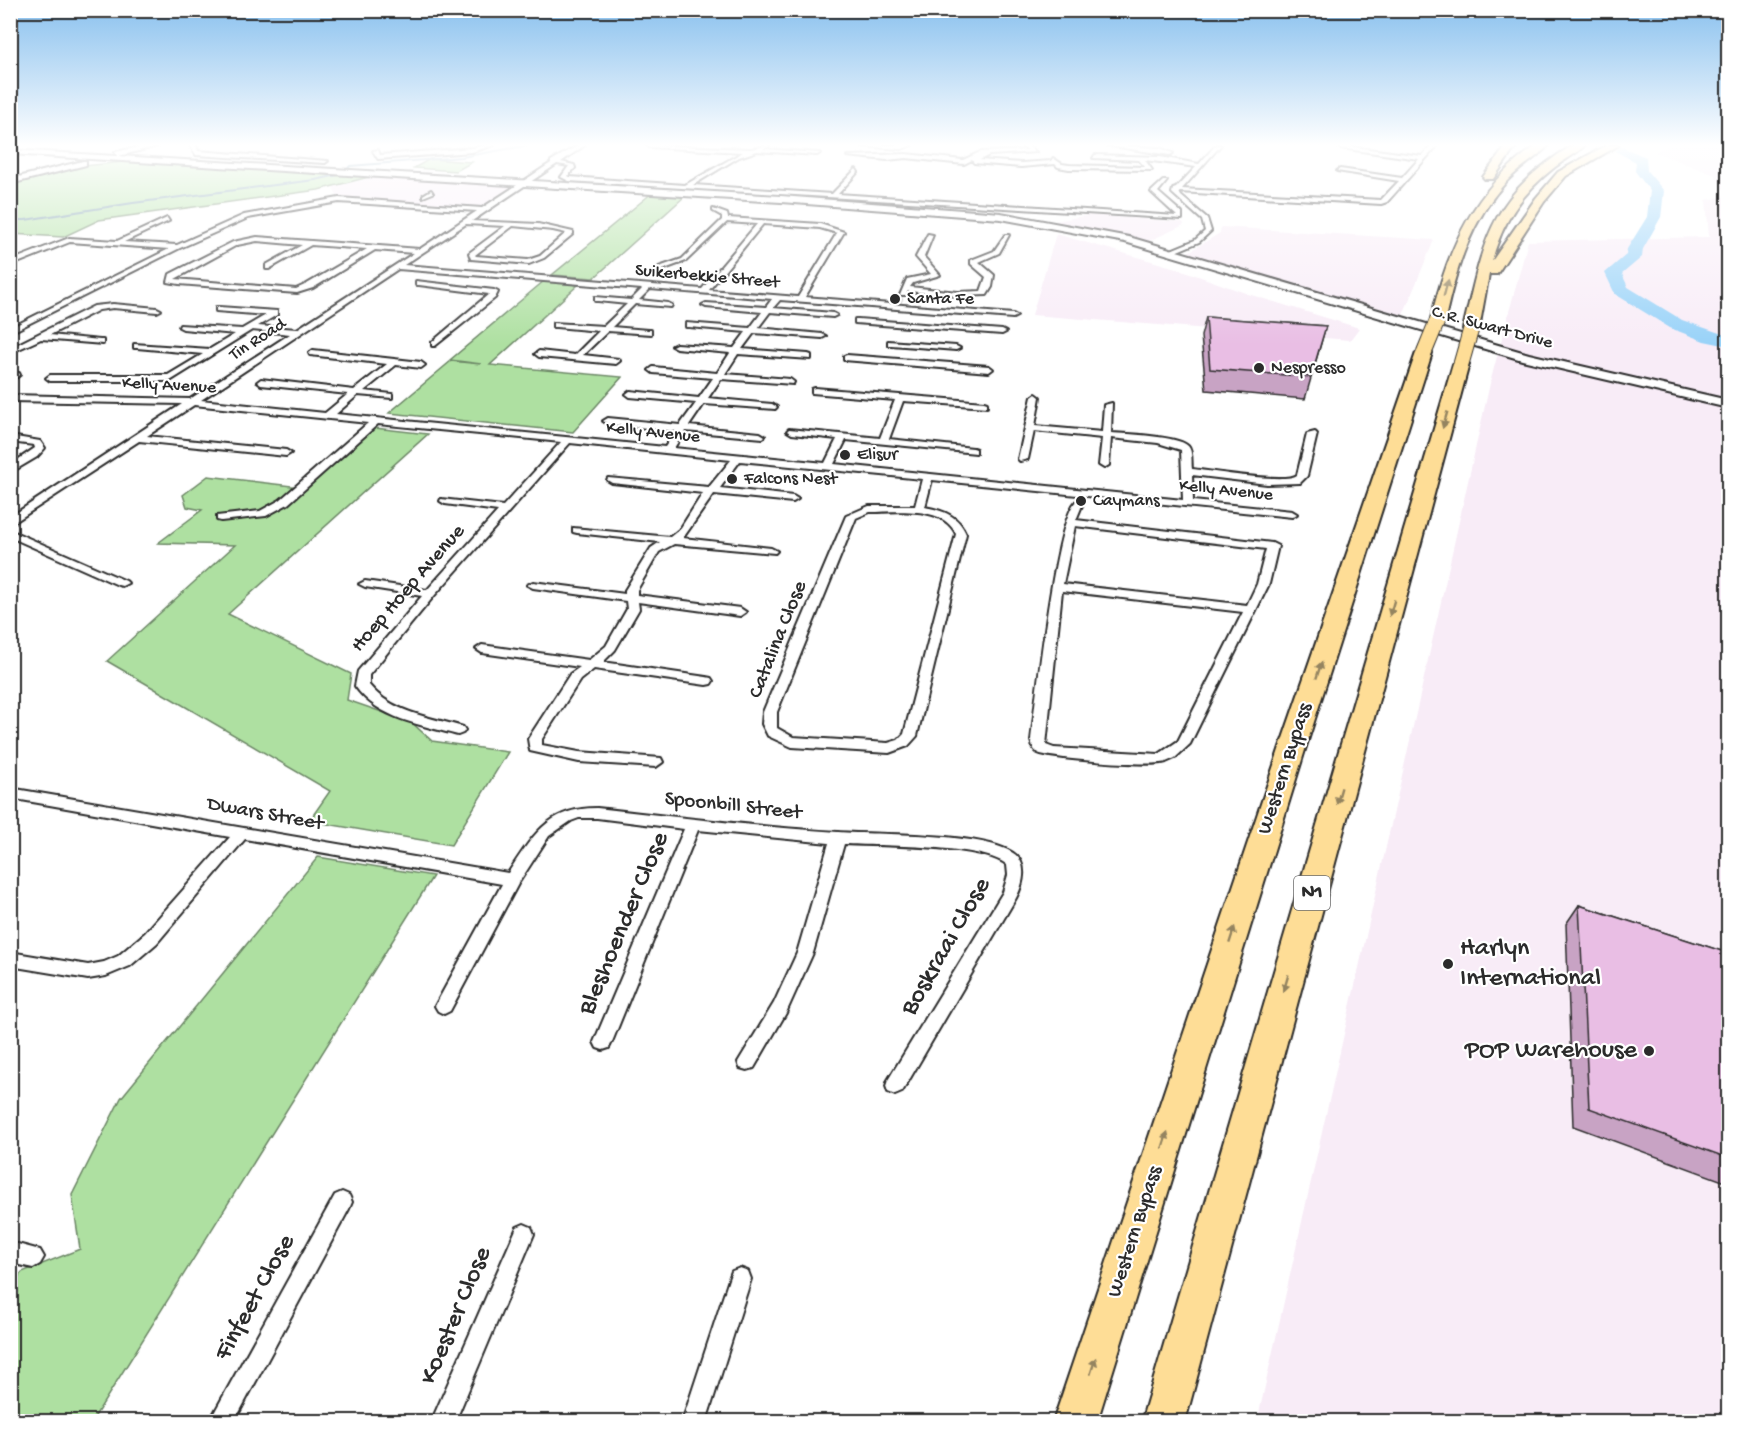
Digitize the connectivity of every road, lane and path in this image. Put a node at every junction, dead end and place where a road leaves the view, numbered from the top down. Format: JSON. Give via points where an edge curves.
{"nodes":[{"id":1,"x":271,"y":212,"type":"edge"},
{"id":2,"x":481,"y":212,"type":"edge"},
{"id":3,"x":719,"y":212,"type":"edge"},
{"id":4,"x":959,"y":212,"type":"edge"},
{"id":5,"x":1083,"y":212,"type":"edge"},
{"id":6,"x":1177,"y":212,"type":"edge"},
{"id":7,"x":1195,"y":212,"type":"edge"},
{"id":8,"x":1471,"y":212,"type":"edge"},
{"id":9,"x":1480,"y":212,"type":"edge"},
{"id":10,"x":1506,"y":212,"type":"edge"},
{"id":11,"x":1531,"y":212,"type":"edge"},
{"id":12,"x":167,"y":220,"type":"dead end"},
{"id":13,"x":725,"y":220,"type":"junction"},
{"id":14,"x":465,"y":222,"type":"junction"},
{"id":15,"x":762,"y":222,"type":"junction"},
{"id":16,"x":511,"y":225,"type":"junction"},
{"id":17,"x":930,"y":235,"type":"dead end"},
{"id":18,"x":1007,"y":236,"type":"dead end"},
{"id":19,"x":118,"y":242,"type":"junction"},
{"id":20,"x":310,"y":243,"type":"junction"},
{"id":21,"x":178,"y":247,"type":"junction"},
{"id":22,"x":374,"y":248,"type":"junction"},
{"id":23,"x":422,"y":251,"type":"junction"},
{"id":24,"x":1170,"y":253,"type":"junction"},
{"id":25,"x":1454,"y":257,"type":"junction"},
{"id":26,"x":10,"y":264,"type":"edge"},
{"id":27,"x":269,"y":267,"type":"dead end"},
{"id":28,"x":398,"y":267,"type":"junction"},
{"id":29,"x":662,"y":269,"type":"dead end"},
{"id":30,"x":496,"y":275,"type":"junction"},
{"id":31,"x":419,"y":283,"type":"dead end"},
{"id":32,"x":1480,"y":286,"type":"junction"},
{"id":33,"x":648,"y":287,"type":"junction"},
{"id":34,"x":479,"y":289,"type":"junction"},
{"id":35,"x":905,"y":290,"type":"junction"},
{"id":36,"x":704,"y":291,"type":"junction"},
{"id":37,"x":777,"y":298,"type":"junction"},
{"id":38,"x":598,"y":299,"type":"dead end"},
{"id":39,"x":800,"y":300,"type":"junction"},
{"id":40,"x":633,"y":302,"type":"junction"},
{"id":41,"x":897,"y":302,"type":"junction"},
{"id":42,"x":668,"y":305,"type":"dead end"},
{"id":43,"x":706,"y":305,"type":"dead end"},
{"id":44,"x":219,"y":309,"type":"dead end"},
{"id":45,"x":916,"y":309,"type":"junction"},
{"id":46,"x":157,"y":310,"type":"dead end"},
{"id":47,"x":768,"y":310,"type":"junction"},
{"id":48,"x":833,"y":315,"type":"dead end"},
{"id":49,"x":1012,"y":316,"type":"dead end"},
{"id":50,"x":858,"y":321,"type":"dead end"},
{"id":51,"x":556,"y":325,"type":"dead end"},
{"id":52,"x":908,"y":325,"type":"junction"},
{"id":53,"x":689,"y":326,"type":"dead end"},
{"id":54,"x":183,"y":327,"type":"dead end"},
{"id":55,"x":933,"y":327,"type":"junction"},
{"id":56,"x":606,"y":329,"type":"junction"},
{"id":57,"x":248,"y":330,"type":"junction"},
{"id":58,"x":752,"y":331,"type":"junction"},
{"id":59,"x":10,"y":332,"type":"edge"},
{"id":60,"x":300,"y":332,"type":"junction"},
{"id":61,"x":648,"y":332,"type":"dead end"},
{"id":62,"x":1002,"y":332,"type":"dead end"},
{"id":63,"x":40,"y":336,"type":"junction"},
{"id":64,"x":822,"y":336,"type":"dead end"},
{"id":65,"x":100,"y":342,"type":"dead end"},
{"id":66,"x":891,"y":343,"type":"dead end"},
{"id":67,"x":435,"y":344,"type":"dead end"},
{"id":68,"x":137,"y":346,"type":"dead end"},
{"id":69,"x":676,"y":346,"type":"dead end"},
{"id":70,"x":927,"y":346,"type":"junction"},
{"id":71,"x":956,"y":348,"type":"dead end"},
{"id":72,"x":10,"y":351,"type":"edge"},
{"id":73,"x":736,"y":351,"type":"junction"},
{"id":74,"x":213,"y":352,"type":"junction"},
{"id":75,"x":313,"y":353,"type":"dead end"},
{"id":76,"x":539,"y":354,"type":"dead end"},
{"id":77,"x":577,"y":357,"type":"junction"},
{"id":78,"x":808,"y":357,"type":"dead end"},
{"id":79,"x":847,"y":358,"type":"dead end"},
{"id":80,"x":616,"y":361,"type":"dead end"},
{"id":81,"x":394,"y":362,"type":"junction"},
{"id":82,"x":921,"y":364,"type":"junction"},
{"id":83,"x":421,"y":365,"type":"dead end"},
{"id":84,"x":989,"y":369,"type":"dead end"},
{"id":85,"x":653,"y":370,"type":"dead end"},
{"id":86,"x":720,"y":376,"type":"junction"},
{"id":87,"x":50,"y":378,"type":"dead end"},
{"id":88,"x":261,"y":382,"type":"dead end"},
{"id":89,"x":790,"y":382,"type":"dead end"},
{"id":90,"x":815,"y":391,"type":"dead end"},
{"id":91,"x":356,"y":392,"type":"junction"},
{"id":92,"x":630,"y":394,"type":"dead end"},
{"id":93,"x":389,"y":396,"type":"dead end"},
{"id":94,"x":1036,"y":397,"type":"dead end"},
{"id":95,"x":10,"y":398,"type":"edge"},
{"id":96,"x":900,"y":398,"type":"junction"},
{"id":97,"x":701,"y":400,"type":"junction"},
{"id":98,"x":194,"y":402,"type":"junction"},
{"id":99,"x":1728,"y":404,"type":"edge"},
{"id":100,"x":984,"y":405,"type":"dead end"},
{"id":101,"x":1109,"y":405,"type":"dead end"},
{"id":102,"x":772,"y":407,"type":"dead end"},
{"id":103,"x":327,"y":416,"type":"junction"},
{"id":104,"x":377,"y":420,"type":"junction"},
{"id":105,"x":608,"y":421,"type":"dead end"},
{"id":106,"x":683,"y":428,"type":"junction"},
{"id":107,"x":1030,"y":428,"type":"junction"},
{"id":108,"x":792,"y":431,"type":"dead end"},
{"id":109,"x":1312,"y":434,"type":"dead end"},
{"id":110,"x":1106,"y":435,"type":"junction"},
{"id":111,"x":760,"y":436,"type":"dead end"},
{"id":112,"x":843,"y":436,"type":"junction"},
{"id":113,"x":139,"y":438,"type":"junction"},
{"id":114,"x":10,"y":439,"type":"edge"},
{"id":115,"x":884,"y":440,"type":"junction"},
{"id":116,"x":567,"y":441,"type":"junction"},
{"id":117,"x":667,"y":451,"type":"junction"},
{"id":118,"x":973,"y":451,"type":"dead end"},
{"id":119,"x":286,"y":453,"type":"dead end"},
{"id":120,"x":737,"y":458,"type":"junction"},
{"id":121,"x":1023,"y":459,"type":"dead end"},
{"id":122,"x":1104,"y":465,"type":"dead end"},
{"id":123,"x":828,"y":467,"type":"junction"},
{"id":124,"x":10,"y":470,"type":"edge"},
{"id":125,"x":1188,"y":472,"type":"junction"},
{"id":126,"x":928,"y":477,"type":"junction"},
{"id":127,"x":612,"y":480,"type":"dead end"},
{"id":128,"x":712,"y":491,"type":"junction"},
{"id":129,"x":793,"y":499,"type":"dead end"},
{"id":130,"x":1080,"y":499,"type":"junction"},
{"id":131,"x":445,"y":501,"type":"dead end"},
{"id":132,"x":1188,"y":504,"type":"junction"},
{"id":133,"x":10,"y":508,"type":"edge"},
{"id":134,"x":505,"y":509,"type":"junction"},
{"id":135,"x":919,"y":509,"type":"junction"},
{"id":136,"x":28,"y":510,"type":"junction"},
{"id":137,"x":1292,"y":514,"type":"dead end"},
{"id":138,"x":221,"y":518,"type":"dead end"},
{"id":139,"x":10,"y":522,"type":"edge"},
{"id":140,"x":1070,"y":522,"type":"junction"},
{"id":141,"x":577,"y":530,"type":"dead end"},
{"id":142,"x":10,"y":533,"type":"edge"},
{"id":143,"x":673,"y":540,"type":"junction"},
{"id":144,"x":771,"y":551,"type":"dead end"},
{"id":145,"x":122,"y":583,"type":"dead end"},
{"id":146,"x":365,"y":584,"type":"dead end"},
{"id":147,"x":532,"y":585,"type":"dead end"},
{"id":148,"x":1057,"y":587,"type":"junction"},
{"id":149,"x":430,"y":594,"type":"junction"},
{"id":150,"x":632,"y":598,"type":"junction"},
{"id":151,"x":1251,"y":609,"type":"junction"},
{"id":152,"x":740,"y":612,"type":"dead end"},
{"id":153,"x":482,"y":649,"type":"dead end"},
{"id":154,"x":592,"y":665,"type":"junction"},
{"id":155,"x":706,"y":681,"type":"dead end"},
{"id":156,"x":458,"y":730,"type":"dead end"},
{"id":157,"x":656,"y":762,"type":"dead end"},
{"id":158,"x":10,"y":793,"type":"edge"},
{"id":159,"x":693,"y":825,"type":"junction"},
{"id":160,"x":242,"y":833,"type":"junction"},
{"id":161,"x":838,"y":838,"type":"junction"},
{"id":162,"x":981,"y":848,"type":"joint"},
{"id":163,"x":512,"y":880,"type":"junction"},
{"id":164,"x":10,"y":959,"type":"edge"},
{"id":165,"x":444,"y":1006,"type":"dead end"},
{"id":166,"x":603,"y":1042,"type":"dead end"},
{"id":167,"x":747,"y":1062,"type":"dead end"},
{"id":168,"x":894,"y":1086,"type":"dead end"},
{"id":169,"x":342,"y":1202,"type":"dead end"},
{"id":170,"x":524,"y":1234,"type":"dead end"},
{"id":171,"x":10,"y":1252,"type":"edge"},
{"id":172,"x":33,"y":1257,"type":"dead end"},
{"id":173,"x":740,"y":1279,"type":"dead end"},
{"id":174,"x":221,"y":1422,"type":"edge"},
{"id":175,"x":443,"y":1422,"type":"edge"},
{"id":176,"x":694,"y":1422,"type":"edge"},
{"id":177,"x":1075,"y":1422,"type":"edge"},
{"id":178,"x":1163,"y":1422,"type":"edge"}],
"edges":[{"from":1,"to":21,"type":"street","via":[[237,218]]},
{"from":2,"to":14,"type":"street","name":"Tin Road"},
{"from":3,"to":13,"type":"street","via":[[725,215]]},
{"from":4,"to":24,"type":"street","name":"C.R. Swart Drive","via":[[1097,233]]},
{"from":5,"to":6,"type":"street","via":[[1180,218]]},
{"from":7,"to":24,"type":"street","via":[[1208,226],[1204,236]]},
{"from":8,"to":25,"type":"highway"},
{"from":9,"to":25,"type":"highway","name":"Western Bypass"},
{"from":10,"to":32,"type":"highway","number":"N1","via":[[1494,234]]},
{"from":11,"to":32,"type":"highway"},
{"from":12,"to":19,"type":"street"},
{"from":13,"to":15,"type":"street"},
{"from":13,"to":29,"type":"street","via":[[684,260]]},
{"from":14,"to":16,"type":"street"},
{"from":14,"to":23,"type":"street","name":"Tin Road"},
{"from":15,"to":36,"type":"street"},
{"from":15,"to":39,"type":"street","via":[[820,226],[841,232]]},
{"from":16,"to":16,"type":"street","via":[[560,228],[571,233],[534,261],[473,258],[471,254]]},
{"from":17,"to":35,"type":"street","via":[[920,257],[936,275],[910,281]]},
{"from":18,"to":35,"type":"street","via":[[998,252],[974,262],[990,275],[984,292]]},
{"from":19,"to":21,"type":"street"},
{"from":19,"to":26,"type":"street","via":[[74,240]]},
{"from":20,"to":22,"type":"street"},
{"from":20,"to":22,"type":"street","via":[[241,241],[170,278],[179,282],[297,291]]},
{"from":20,"to":27,"type":"street"},
{"from":21,"to":59,"type":"street"},
{"from":22,"to":23,"type":"street"},
{"from":23,"to":28,"type":"street","name":"Tin Road"},
{"from":24,"to":99,"type":"street","name":"C.R. Swart Drive","via":[[1526,357]]},
{"from":177,"to":25,"type":"highway","name":"Western Bypass","one_way":true,"bridge":true,"via":[[1292,750],[1438,319]]},
{"from":28,"to":30,"type":"street","name":"Suikerbekkie Street"},
{"from":28,"to":60,"type":"street","name":"Tin Road"},
{"from":30,"to":33,"type":"street","name":"Suikerbekkie Street"},
{"from":30,"to":34,"type":"street"},
{"from":31,"to":34,"type":"street"},
{"from":32,"to":178,"type":"highway","number":"N1","one_way":true,"bridge":true},
{"from":33,"to":36,"type":"street","name":"Suikerbekkie Street"},
{"from":33,"to":40,"type":"street"},
{"from":34,"to":67,"type":"street","via":[[494,294]]},
{"from":35,"to":41,"type":"street"},
{"from":36,"to":37,"type":"street","name":"Suikerbekkie Street"},
{"from":37,"to":39,"type":"street","name":"Suikerbekkie Street"},
{"from":37,"to":47,"type":"street"},
{"from":38,"to":40,"type":"street"},
{"from":39,"to":41,"type":"street","name":"Suikerbekkie Street"},
{"from":40,"to":42,"type":"street"},
{"from":40,"to":56,"type":"street"},
{"from":41,"to":45,"type":"street","name":"Suikerbekkie Street"},
{"from":43,"to":47,"type":"street"},
{"from":44,"to":57,"type":"street","via":[[274,313]]},
{"from":45,"to":49,"type":"street","name":"Suikerbekkie Street"},
{"from":45,"to":52,"type":"street"},
{"from":46,"to":63,"type":"street","via":[[97,308]]},
{"from":47,"to":48,"type":"street"},
{"from":47,"to":58,"type":"street"},
{"from":50,"to":52,"type":"street"},
{"from":51,"to":56,"type":"street"},
{"from":52,"to":55,"type":"street"},
{"from":53,"to":58,"type":"street"},
{"from":54,"to":57,"type":"street"},
{"from":55,"to":62,"type":"street"},
{"from":55,"to":70,"type":"street"},
{"from":56,"to":61,"type":"street"},
{"from":56,"to":77,"type":"street"},
{"from":57,"to":60,"type":"street"},
{"from":57,"to":74,"type":"street"},
{"from":58,"to":64,"type":"street"},
{"from":58,"to":73,"type":"street"},
{"from":59,"to":63,"type":"street"},
{"from":60,"to":98,"type":"street","name":"Tin Road"},
{"from":63,"to":65,"type":"street"},
{"from":63,"to":72,"type":"street"},
{"from":66,"to":70,"type":"street"},
{"from":68,"to":74,"type":"street"},
{"from":69,"to":73,"type":"street"},
{"from":70,"to":71,"type":"street"},
{"from":70,"to":82,"type":"street"},
{"from":73,"to":78,"type":"street"},
{"from":73,"to":86,"type":"street"},
{"from":74,"to":87,"type":"street","via":[[165,379]]},
{"from":75,"to":81,"type":"street"},
{"from":76,"to":77,"type":"street"},
{"from":77,"to":80,"type":"street"},
{"from":79,"to":82,"type":"street"},
{"from":81,"to":83,"type":"street"},
{"from":81,"to":91,"type":"street"},
{"from":82,"to":84,"type":"street"},
{"from":85,"to":86,"type":"street"},
{"from":86,"to":89,"type":"street"},
{"from":86,"to":97,"type":"street"},
{"from":88,"to":91,"type":"street"},
{"from":90,"to":96,"type":"street"},
{"from":91,"to":93,"type":"street"},
{"from":91,"to":103,"type":"street"},
{"from":92,"to":97,"type":"street"},
{"from":94,"to":107,"type":"street"},
{"from":95,"to":98,"type":"street","name":"Kelly Avenue"},
{"from":96,"to":100,"type":"street"},
{"from":96,"to":115,"type":"street"},
{"from":97,"to":102,"type":"street"},
{"from":97,"to":106,"type":"street"},
{"from":98,"to":103,"type":"street","name":"Kelly Avenue"},
{"from":98,"to":113,"type":"street","name":"Tin Road"},
{"from":101,"to":110,"type":"street"},
{"from":103,"to":104,"type":"street","name":"Kelly Avenue"},
{"from":104,"to":116,"type":"street","name":"Kelly Avenue"},
{"from":104,"to":138,"type":"street","via":[[284,502],[262,514]]},
{"from":105,"to":106,"type":"street"},
{"from":106,"to":111,"type":"street"},
{"from":106,"to":117,"type":"street"},
{"from":107,"to":110,"type":"street"},
{"from":107,"to":121,"type":"street"},
{"from":108,"to":112,"type":"street"},
{"from":109,"to":125,"type":"street","via":[[1302,476],[1296,481]]},
{"from":110,"to":122,"type":"street"},
{"from":110,"to":125,"type":"street","via":[[1183,446]]},
{"from":112,"to":115,"type":"street"},
{"from":112,"to":123,"type":"street"},
{"from":113,"to":119,"type":"street"},
{"from":113,"to":136,"type":"street","name":"Tin Road"},
{"from":114,"to":124,"type":"street","via":[[36,443],[40,448]]},
{"from":115,"to":118,"type":"street"},
{"from":116,"to":117,"type":"street","name":"Kelly Avenue"},
{"from":116,"to":134,"type":"street","name":"Hoep Hoep Avenue"},
{"from":117,"to":120,"type":"street","name":"Kelly Avenue"},
{"from":120,"to":123,"type":"street","name":"Kelly Avenue"},
{"from":120,"to":128,"type":"street"},
{"from":123,"to":126,"type":"street","name":"Kelly Avenue"},
{"from":125,"to":132,"type":"street"},
{"from":126,"to":130,"type":"street","name":"Kelly Avenue"},
{"from":126,"to":135,"type":"street"},
{"from":127,"to":128,"type":"street"},
{"from":128,"to":129,"type":"street"},
{"from":128,"to":143,"type":"street","via":[[684,531]]},
{"from":130,"to":132,"type":"street","name":"Kelly Avenue"},
{"from":130,"to":140,"type":"street"},
{"from":131,"to":134,"type":"street"},
{"from":132,"to":137,"type":"street","name":"Kelly Avenue"},
{"from":133,"to":136,"type":"street"},
{"from":134,"to":149,"type":"street","name":"Hoep Hoep Avenue"},
{"from":135,"to":135,"type":"street","name":"Catalina Close","via":[[954,519],[961,534],[910,736],[889,748],[792,742],[777,737],[769,729],[770,712],[851,516],[869,509]]},
{"from":136,"to":139,"type":"street","name":"Tin Road"},
{"from":140,"to":148,"type":"street"},
{"from":140,"to":151,"type":"street","via":[[1270,544],[1273,547],[1263,584]]},
{"from":141,"to":143,"type":"street"},
{"from":142,"to":145,"type":"street"},
{"from":143,"to":144,"type":"street"},
{"from":143,"to":150,"type":"street","via":[[655,550],[631,590]]},
{"from":146,"to":149,"type":"street"},
{"from":147,"to":150,"type":"street"},
{"from":148,"to":151,"type":"street"},
{"from":148,"to":151,"type":"street","via":[[1038,741],[1043,751],[1053,753],[1150,759],[1170,755],[1183,744]]},
{"from":149,"to":156,"type":"street","name":"Hoep Hoep Avenue","via":[[366,669],[362,687],[389,708]]},
{"from":150,"to":152,"type":"street"},
{"from":150,"to":154,"type":"street","via":[[633,609],[611,647]]},
{"from":153,"to":154,"type":"street"},
{"from":154,"to":155,"type":"street"},
{"from":154,"to":157,"type":"street","via":[[575,677],[540,730],[535,748]]},
{"from":158,"to":160,"type":"street","name":"Dwars Street"},
{"from":159,"to":161,"type":"street","name":"Spoonbill Street"},
{"from":159,"to":163,"type":"street","name":"Spoonbill Street","via":[[579,813],[544,832]]},
{"from":159,"to":166,"type":"street","name":"Bleshoender Close"},
{"from":160,"to":163,"type":"street","name":"Dwars Street"},
{"from":160,"to":164,"type":"street","via":[[151,938],[124,961],[88,972]]},
{"from":161,"to":162,"type":"street","name":"Spoonbill Street"},
{"from":161,"to":167,"type":"street","via":[[806,953],[780,1008]]},
{"from":162,"to":168,"type":"street","name":"Boskraai Close","via":[[1011,859],[1016,874],[1012,888]]},
{"from":163,"to":165,"type":"street","name":"Spoonbill Street"},
{"from":169,"to":174,"type":"street","name":"Finfeet Close"},
{"from":170,"to":175,"type":"street","name":"Koester Close"},
{"from":171,"to":172,"type":"street"},
{"from":173,"to":176,"type":"street"}]}
